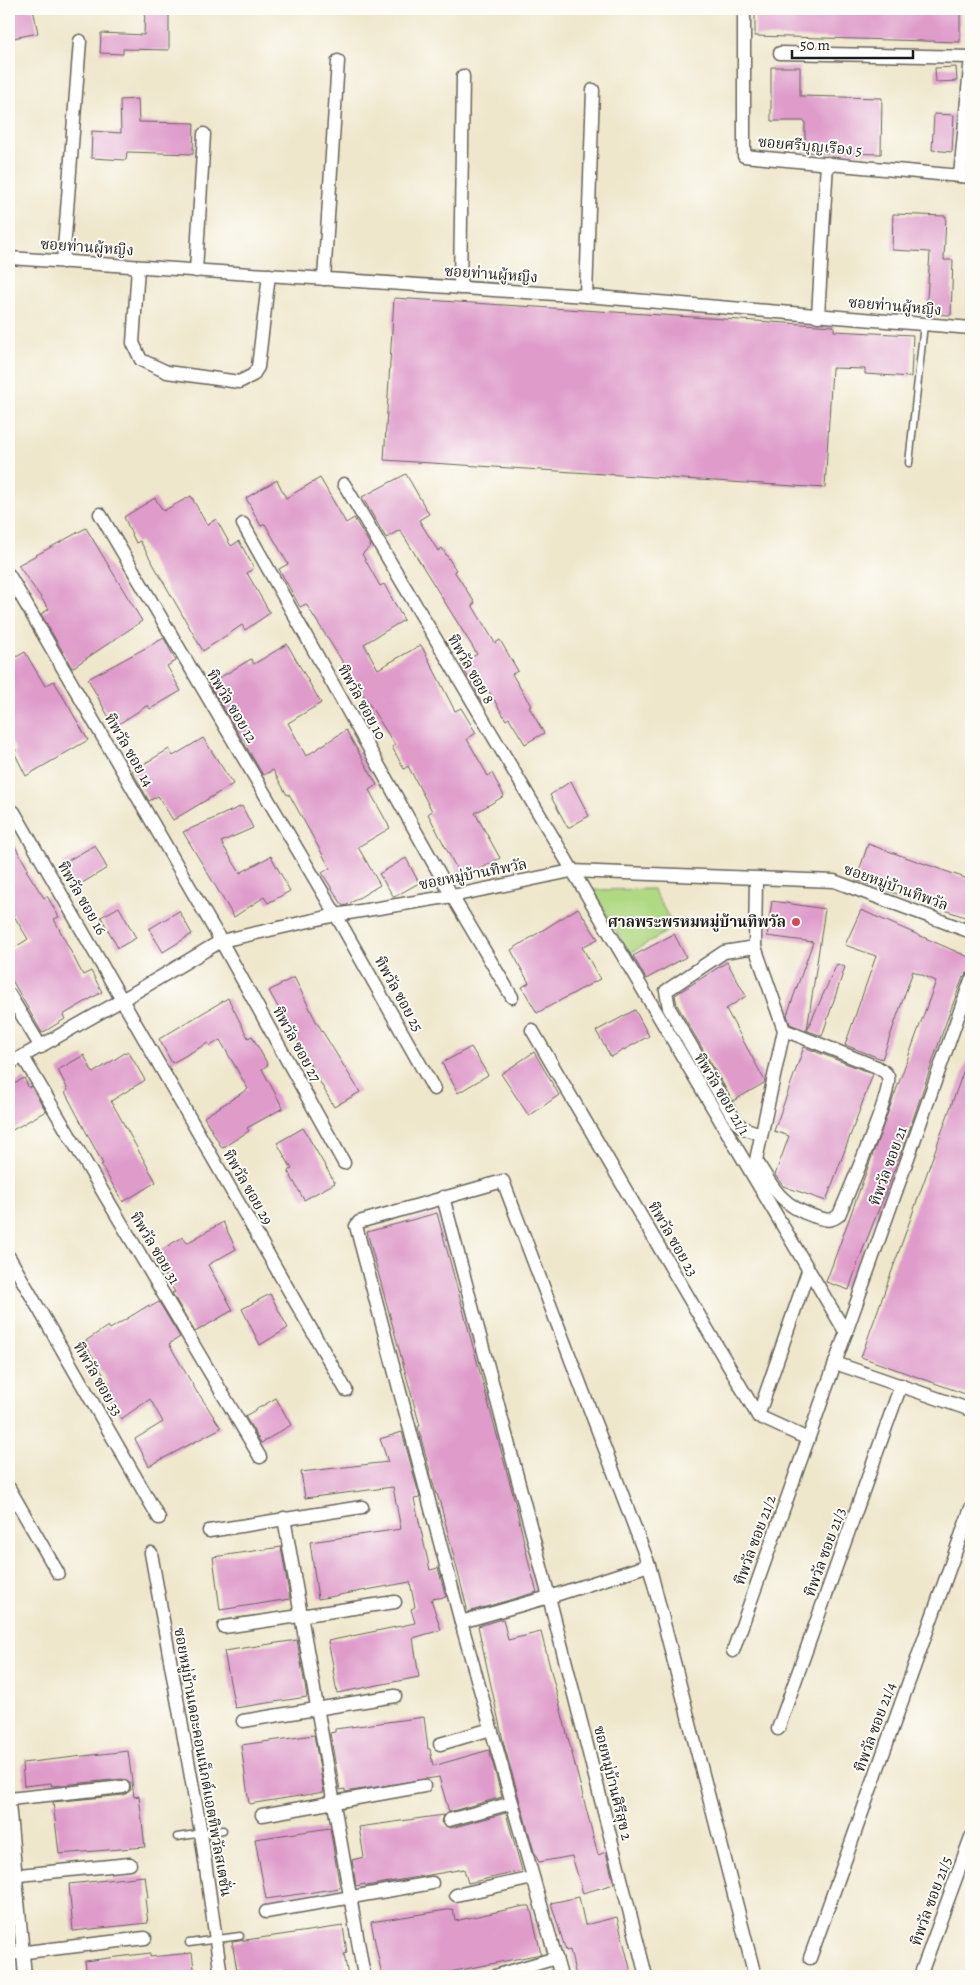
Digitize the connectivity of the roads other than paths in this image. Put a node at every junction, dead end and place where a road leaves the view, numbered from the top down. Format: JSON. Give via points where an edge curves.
{"nodes":[{"id":1,"x":744,"y":9,"type":"edge"},
{"id":2,"x":80,"y":41,"type":"dead end"},
{"id":3,"x":780,"y":53,"type":"dead end"},
{"id":4,"x":971,"y":53,"type":"edge"},
{"id":5,"x":971,"y":57,"type":"edge"},
{"id":6,"x":338,"y":62,"type":"dead end"},
{"id":7,"x":463,"y":76,"type":"dead end"},
{"id":8,"x":593,"y":90,"type":"dead end"},
{"id":9,"x":204,"y":134,"type":"dead end"},
{"id":10,"x":827,"y":163,"type":"junction"},
{"id":11,"x":966,"y":176,"type":"edge"},
{"id":12,"x":9,"y":258,"type":"edge"},
{"id":13,"x":63,"y":262,"type":"junction"},
{"id":14,"x":138,"y":267,"type":"junction"},
{"id":15,"x":196,"y":270,"type":"junction"},
{"id":16,"x":269,"y":275,"type":"junction"},
{"id":17,"x":324,"y":279,"type":"junction"},
{"id":18,"x":460,"y":288,"type":"junction"},
{"id":19,"x":586,"y":296,"type":"junction"},
{"id":20,"x":818,"y":316,"type":"junction"},
{"id":21,"x":924,"y":324,"type":"junction"},
{"id":22,"x":971,"y":328,"type":"edge"},
{"id":23,"x":909,"y":463,"type":"dead end"},
{"id":24,"x":344,"y":484,"type":"dead end"},
{"id":25,"x":100,"y":514,"type":"dead end"},
{"id":26,"x":243,"y":524,"type":"dead end"},
{"id":27,"x":9,"y":575,"type":"edge"},
{"id":28,"x":14,"y":812,"type":"dead end"},
{"id":29,"x":571,"y":871,"type":"junction"},
{"id":30,"x":756,"y":878,"type":"junction"},
{"id":31,"x":452,"y":896,"type":"junction"},
{"id":32,"x":336,"y":915,"type":"junction"},
{"id":33,"x":971,"y":932,"type":"edge"},
{"id":34,"x":221,"y":941,"type":"junction"},
{"id":35,"x":755,"y":947,"type":"junction"},
{"id":36,"x":971,"y":980,"type":"edge"},
{"id":37,"x":9,"y":994,"type":"edge"},
{"id":38,"x":512,"y":997,"type":"dead end"},
{"id":39,"x":122,"y":1000,"type":"junction"},
{"id":40,"x":532,"y":1030,"type":"dead end"},
{"id":41,"x":784,"y":1030,"type":"junction"},
{"id":42,"x":41,"y":1047,"type":"junction"},
{"id":43,"x":23,"y":1057,"type":"junction"},
{"id":44,"x":9,"y":1064,"type":"edge"},
{"id":45,"x":434,"y":1089,"type":"dead end"},
{"id":46,"x":760,"y":1134,"type":"junction"},
{"id":47,"x":344,"y":1163,"type":"dead end"},
{"id":48,"x":443,"y":1197,"type":"junction"},
{"id":49,"x":9,"y":1257,"type":"edge"},
{"id":50,"x":808,"y":1271,"type":"junction"},
{"id":51,"x":846,"y":1333,"type":"junction"},
{"id":52,"x":835,"y":1363,"type":"junction"},
{"id":53,"x":901,"y":1385,"type":"junction"},
{"id":54,"x":346,"y":1390,"type":"dead end"},
{"id":55,"x":971,"y":1410,"type":"edge"},
{"id":56,"x":758,"y":1416,"type":"junction"},
{"id":57,"x":808,"y":1439,"type":"junction"},
{"id":58,"x":260,"y":1457,"type":"dead end"},
{"id":59,"x":9,"y":1488,"type":"edge"},
{"id":60,"x":362,"y":1507,"type":"dead end"},
{"id":61,"x":971,"y":1508,"type":"edge"},
{"id":62,"x":159,"y":1518,"type":"dead end"},
{"id":63,"x":284,"y":1518,"type":"junction"},
{"id":64,"x":209,"y":1531,"type":"dead end"},
{"id":65,"x":151,"y":1553,"type":"dead end"},
{"id":66,"x":649,"y":1565,"type":"junction"},
{"id":67,"x":58,"y":1573,"type":"dead end"},
{"id":68,"x":550,"y":1597,"type":"junction"},
{"id":69,"x":395,"y":1602,"type":"dead end"},
{"id":70,"x":301,"y":1617,"type":"junction"},
{"id":71,"x":461,"y":1622,"type":"junction"},
{"id":72,"x":224,"y":1627,"type":"dead end"},
{"id":73,"x":732,"y":1651,"type":"dead end"},
{"id":74,"x":395,"y":1696,"type":"dead end"},
{"id":75,"x":319,"y":1709,"type":"junction"},
{"id":76,"x":243,"y":1722,"type":"dead end"},
{"id":77,"x":491,"y":1729,"type":"junction"},
{"id":78,"x":778,"y":1729,"type":"dead end"},
{"id":79,"x":440,"y":1744,"type":"dead end"},
{"id":80,"x":122,"y":1786,"type":"dead end"},
{"id":81,"x":424,"y":1786,"type":"dead end"},
{"id":82,"x":9,"y":1799,"type":"edge"},
{"id":83,"x":334,"y":1802,"type":"junction"},
{"id":84,"x":9,"y":1803,"type":"edge"},
{"id":85,"x":512,"y":1803,"type":"junction"},
{"id":86,"x":262,"y":1815,"type":"dead end"},
{"id":87,"x":449,"y":1820,"type":"dead end"},
{"id":88,"x":223,"y":1830,"type":"dead end"},
{"id":89,"x":201,"y":1833,"type":"junction"},
{"id":90,"x":177,"y":1837,"type":"dead end"},
{"id":91,"x":971,"y":1837,"type":"edge"},
{"id":92,"x":130,"y":1864,"type":"dead end"},
{"id":93,"x":12,"y":1876,"type":"edge"},
{"id":94,"x":533,"y":1878,"type":"junction"},
{"id":95,"x":432,"y":1883,"type":"dead end"},
{"id":96,"x":456,"y":1895,"type":"dead end"},
{"id":97,"x":352,"y":1897,"type":"junction"},
{"id":98,"x":266,"y":1912,"type":"dead end"},
{"id":99,"x":240,"y":1936,"type":"dead end"},
{"id":100,"x":145,"y":1938,"type":"dead end"},
{"id":101,"x":216,"y":1940,"type":"junction"},
{"id":102,"x":189,"y":1943,"type":"dead end"},
{"id":103,"x":23,"y":1952,"type":"junction"},
{"id":104,"x":9,"y":1954,"type":"edge"},
{"id":105,"x":556,"y":1958,"type":"junction"},
{"id":106,"x":810,"y":1958,"type":"dead end"},
{"id":107,"x":25,"y":1976,"type":"edge"},
{"id":108,"x":221,"y":1976,"type":"edge"},
{"id":109,"x":364,"y":1976,"type":"edge"},
{"id":110,"x":495,"y":1976,"type":"edge"},
{"id":111,"x":561,"y":1976,"type":"edge"},
{"id":112,"x":646,"y":1976,"type":"edge"},
{"id":113,"x":756,"y":1976,"type":"edge"},
{"id":114,"x":920,"y":1976,"type":"edge"}],
"edges":[{"from":1,"to":10,"type":"street","name":"ซอยศรีบุญเรือง 5","via":[[744,156]]},
{"from":2,"to":13,"type":"street"},
{"from":3,"to":5,"type":"street"},
{"from":4,"to":5,"type":"street"},
{"from":5,"to":11,"type":"street"},
{"from":6,"to":17,"type":"street"},
{"from":7,"to":18,"type":"street"},
{"from":8,"to":19,"type":"street"},
{"from":9,"to":15,"type":"street"},
{"from":10,"to":11,"type":"street","name":"ซอยศรีบุญเรือง 5"},
{"from":10,"to":20,"type":"street"},
{"from":12,"to":13,"type":"street","name":"ซอยท่านผู้หญิง"},
{"from":13,"to":14,"type":"street","name":"ซอยท่านผู้หญิง"},
{"from":14,"to":15,"type":"street","name":"ซอยท่านผู้หญิง"},
{"from":14,"to":16,"type":"street","via":[[134,343],[141,360],[167,372],[239,382],[253,375],[258,367]]},
{"from":15,"to":16,"type":"street","name":"ซอยท่านผู้หญิง"},
{"from":16,"to":17,"type":"street","name":"ซอยท่านผู้หญิง"},
{"from":17,"to":18,"type":"street","name":"ซอยท่านผู้หญิง"},
{"from":18,"to":19,"type":"street","name":"ซอยท่านผู้หญิง"},
{"from":19,"to":20,"type":"street","name":"ซอยท่านผู้หญิง"},
{"from":20,"to":21,"type":"street","name":"ซอยท่านผู้หญิง"},
{"from":21,"to":22,"type":"street","name":"ซอยท่านผู้หญิง"},
{"from":21,"to":23,"type":"lane"},
{"from":24,"to":29,"type":"street","name":"ทิพวัล ซอย 8"},
{"from":25,"to":32,"type":"street","name":"ทิพวัล ซอย 12"},
{"from":26,"to":31,"type":"street","name":"ทิพวัล ซอย 10"},
{"from":27,"to":34,"type":"street","name":"ทิพวัล ซอย 14"},
{"from":28,"to":39,"type":"street","name":"ทิพวัล ซอย 16"},
{"from":29,"to":30,"type":"street","name":"ซอยหมู่บ้านทิพวัล"},
{"from":29,"to":31,"type":"street","name":"ซอยหมู่บ้านทิพวัล"},
{"from":29,"to":50,"type":"street","name":"ทิพวัล ซอย 21/1"},
{"from":30,"to":33,"type":"street","name":"ซอยหมู่บ้านทิพวัล","via":[[834,881]]},
{"from":30,"to":35,"type":"street"},
{"from":31,"to":32,"type":"street","name":"ซอยหมู่บ้านทิพวัล"},
{"from":31,"to":38,"type":"street"},
{"from":32,"to":34,"type":"street","name":"ซอยหมู่บ้านทิพวัล"},
{"from":32,"to":45,"type":"street","name":"ทิพวัล ซอย 25"},
{"from":34,"to":39,"type":"street","name":"ซอยหมู่บ้านทิพวัล"},
{"from":34,"to":47,"type":"street","name":"ทิพวัล ซอย 27"},
{"from":35,"to":41,"type":"street"},
{"from":35,"to":46,"type":"street","via":[[724,952],[666,991],[668,1008],[736,1122]]},
{"from":36,"to":51,"type":"street","name":"ทิพวัล ซอย 21"},
{"from":37,"to":42,"type":"street"},
{"from":39,"to":42,"type":"street","name":"ซอยหมู่บ้านทิพวัล"},
{"from":39,"to":54,"type":"street","name":"ทิพวัล ซอย 29"},
{"from":40,"to":56,"type":"street","name":"ทิพวัล ซอย 23"},
{"from":41,"to":46,"type":"street"},
{"from":41,"to":46,"type":"street","via":[[877,1067],[885,1072],[888,1087],[869,1142],[839,1215],[834,1219],[828,1221],[797,1210],[775,1192],[756,1160]]},
{"from":42,"to":43,"type":"street","name":"ซอยหมู่บ้านทิพวัล"},
{"from":43,"to":44,"type":"street","name":"ซอยหมู่บ้านทิพวัล"},
{"from":43,"to":58,"type":"street","name":"ทิพวัล ซอย 31"},
{"from":48,"to":66,"type":"street","via":[[505,1182]]},
{"from":48,"to":68,"type":"street","name":"ซอยหมู่บ้านศิรีสุข 2"},
{"from":48,"to":71,"type":"street","via":[[359,1222],[356,1226]]},
{"from":49,"to":62,"type":"street","name":"ทิพวัล ซอย 33"},
{"from":50,"to":51,"type":"street","name":"ทิพวัล ซอย 21/1"},
{"from":50,"to":56,"type":"street"},
{"from":51,"to":52,"type":"street","name":"ทิพวัล ซอย 21"},
{"from":52,"to":53,"type":"street"},
{"from":52,"to":57,"type":"street","name":"ทิพวัล ซอย 21/2"},
{"from":53,"to":55,"type":"street"},
{"from":53,"to":78,"type":"street","name":"ทิพวัล ซอย 21/3"},
{"from":56,"to":57,"type":"street"},
{"from":57,"to":73,"type":"street","name":"ทิพวัล ซอย 21/2"},
{"from":59,"to":67,"type":"street"},
{"from":60,"to":63,"type":"street"},
{"from":61,"to":106,"type":"street","name":"ทิพวัล ซอย 21/4"},
{"from":63,"to":64,"type":"street"},
{"from":63,"to":70,"type":"street"},
{"from":65,"to":89,"type":"street","name":"ซอยหมู่บ้านเดอะคอนเน็กต์แอตทิพวัลสเตชั่น"},
{"from":66,"to":68,"type":"street"},
{"from":66,"to":113,"type":"street"},
{"from":68,"to":71,"type":"street"},
{"from":68,"to":112,"type":"street","name":"ซอยหมู่บ้านศิรีสุข 2"},
{"from":69,"to":70,"type":"street"},
{"from":70,"to":72,"type":"street"},
{"from":70,"to":75,"type":"street"},
{"from":71,"to":77,"type":"street"},
{"from":74,"to":75,"type":"street"},
{"from":75,"to":76,"type":"street"},
{"from":75,"to":83,"type":"street"},
{"from":77,"to":79,"type":"street"},
{"from":77,"to":85,"type":"street"},
{"from":80,"to":82,"type":"street"},
{"from":81,"to":83,"type":"street"},
{"from":83,"to":86,"type":"street"},
{"from":83,"to":97,"type":"street"},
{"from":84,"to":93,"type":"street"},
{"from":85,"to":87,"type":"street"},
{"from":85,"to":94,"type":"street"},
{"from":88,"to":89,"type":"lane"},
{"from":89,"to":90,"type":"lane"},
{"from":89,"to":101,"type":"street","name":"ซอยหมู่บ้านเดอะคอนเน็กต์แอตทิพวัลสเตชั่น"},
{"from":91,"to":114,"type":"street","name":"ทิพวัล ซอย 21/5"},
{"from":92,"to":93,"type":"street"},
{"from":93,"to":103,"type":"street"},
{"from":94,"to":96,"type":"street"},
{"from":94,"to":105,"type":"street"},
{"from":95,"to":97,"type":"street"},
{"from":97,"to":98,"type":"street"},
{"from":97,"to":109,"type":"street"},
{"from":99,"to":101,"type":"lane"},
{"from":100,"to":103,"type":"street"},
{"from":101,"to":102,"type":"lane"},
{"from":101,"to":108,"type":"street","name":"ซอยหมู่บ้านเดอะคอนเน็กต์แอตทิพวัลสเตชั่น"},
{"from":103,"to":104,"type":"street"},
{"from":103,"to":107,"type":"street"},
{"from":105,"to":110,"type":"street"},
{"from":105,"to":111,"type":"street"}]}
